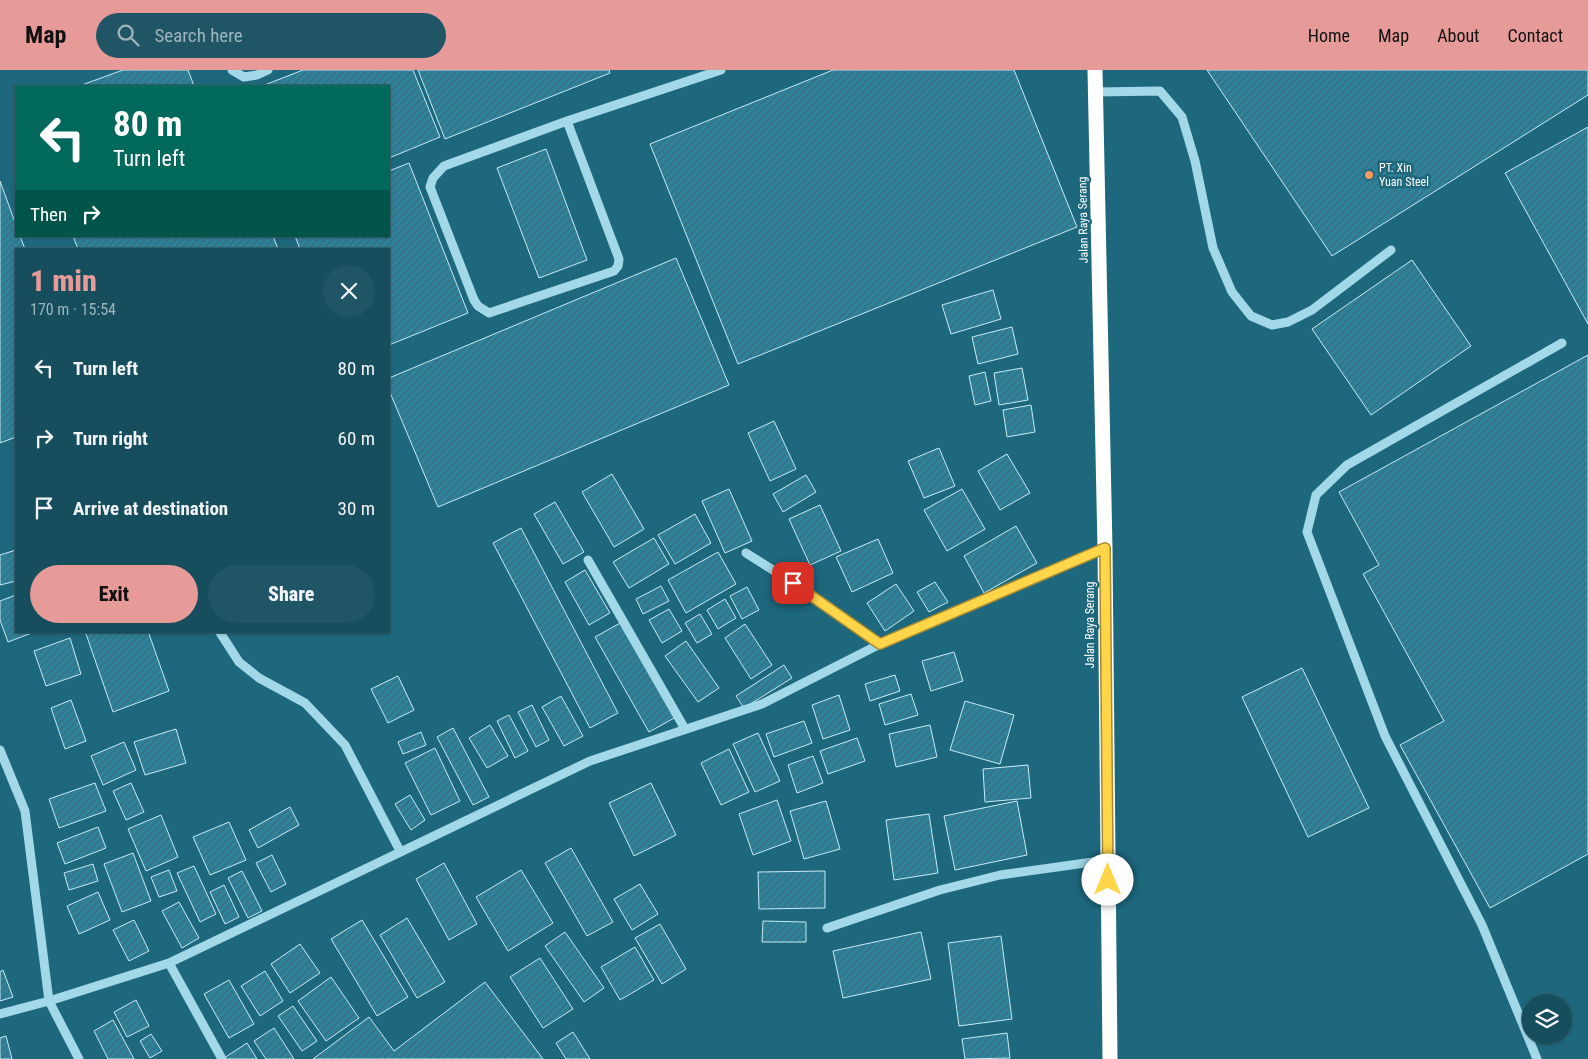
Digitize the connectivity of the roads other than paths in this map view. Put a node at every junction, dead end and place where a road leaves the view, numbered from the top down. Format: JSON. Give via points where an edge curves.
{"nodes":[{"id":1,"x":232,"y":70,"type":"edge"},
{"id":2,"x":268,"y":70,"type":"edge"},
{"id":3,"x":721,"y":70,"type":"edge"},
{"id":4,"x":1095,"y":70,"type":"edge"},
{"id":5,"x":1096,"y":92,"type":"junction"},
{"id":6,"x":567,"y":121,"type":"junction"},
{"id":7,"x":1391,"y":250,"type":"dead end"},
{"id":8,"x":1562,"y":343,"type":"dead end"},
{"id":9,"x":1105,"y":548,"type":"junction"},
{"id":10,"x":746,"y":553,"type":"dead end"},
{"id":11,"x":588,"y":560,"type":"dead end"},
{"id":12,"x":221,"y":633,"type":"edge"},
{"id":13,"x":880,"y":644,"type":"junction"},
{"id":14,"x":684,"y":729,"type":"junction"},
{"id":15,"x":0,"y":750,"type":"edge"},
{"id":16,"x":400,"y":851,"type":"junction"},
{"id":17,"x":1107,"y":860,"type":"junction"},
{"id":18,"x":827,"y":928,"type":"dead end"},
{"id":19,"x":169,"y":963,"type":"junction"},
{"id":20,"x":49,"y":1002,"type":"junction"},
{"id":21,"x":0,"y":1014,"type":"edge"},
{"id":22,"x":79,"y":1059,"type":"edge"},
{"id":23,"x":222,"y":1059,"type":"edge"},
{"id":24,"x":1110,"y":1059,"type":"edge"},
{"id":25,"x":1537,"y":1059,"type":"edge"}],
"edges":[{"from":1,"to":2,"type":"street","via":[[244,77]]},
{"from":3,"to":6,"type":"street"},
{"from":4,"to":5,"type":"highway","name":"Jalan Raya Serang"},
{"from":5,"to":7,"type":"street","via":[[1160,91],[1182,116],[1213,248],[1232,292],[1251,316],[1272,325],[1288,322],[1312,310]]},
{"from":5,"to":9,"type":"highway","name":"Jalan Raya Serang"},
{"from":6,"to":6,"type":"street","via":[[444,166],[433,178],[430,187],[474,300],[489,313],[614,271],[618,266],[619,259]]},
{"from":8,"to":25,"type":"street","via":[[1347,465],[1316,495],[1307,532],[1385,736],[1482,925]]},
{"from":9,"to":13,"type":"street"},
{"from":9,"to":17,"type":"highway","name":"Jalan Raya Serang"},
{"from":10,"to":13,"type":"street"},
{"from":11,"to":14,"type":"street"},
{"from":12,"to":16,"type":"street","via":[[239,662],[259,678],[305,703],[345,745]]},
{"from":13,"to":14,"type":"street","via":[[762,704]]},
{"from":14,"to":16,"type":"street","via":[[590,761]]},
{"from":15,"to":20,"type":"street","via":[[25,811]]},
{"from":16,"to":19,"type":"street"},
{"from":17,"to":18,"type":"street","via":[[1000,875],[940,890]]},
{"from":17,"to":24,"type":"highway","name":"Jalan Raya Serang"},
{"from":19,"to":20,"type":"street"},
{"from":19,"to":23,"type":"street"},
{"from":20,"to":21,"type":"street"},
{"from":20,"to":22,"type":"street"}]}
